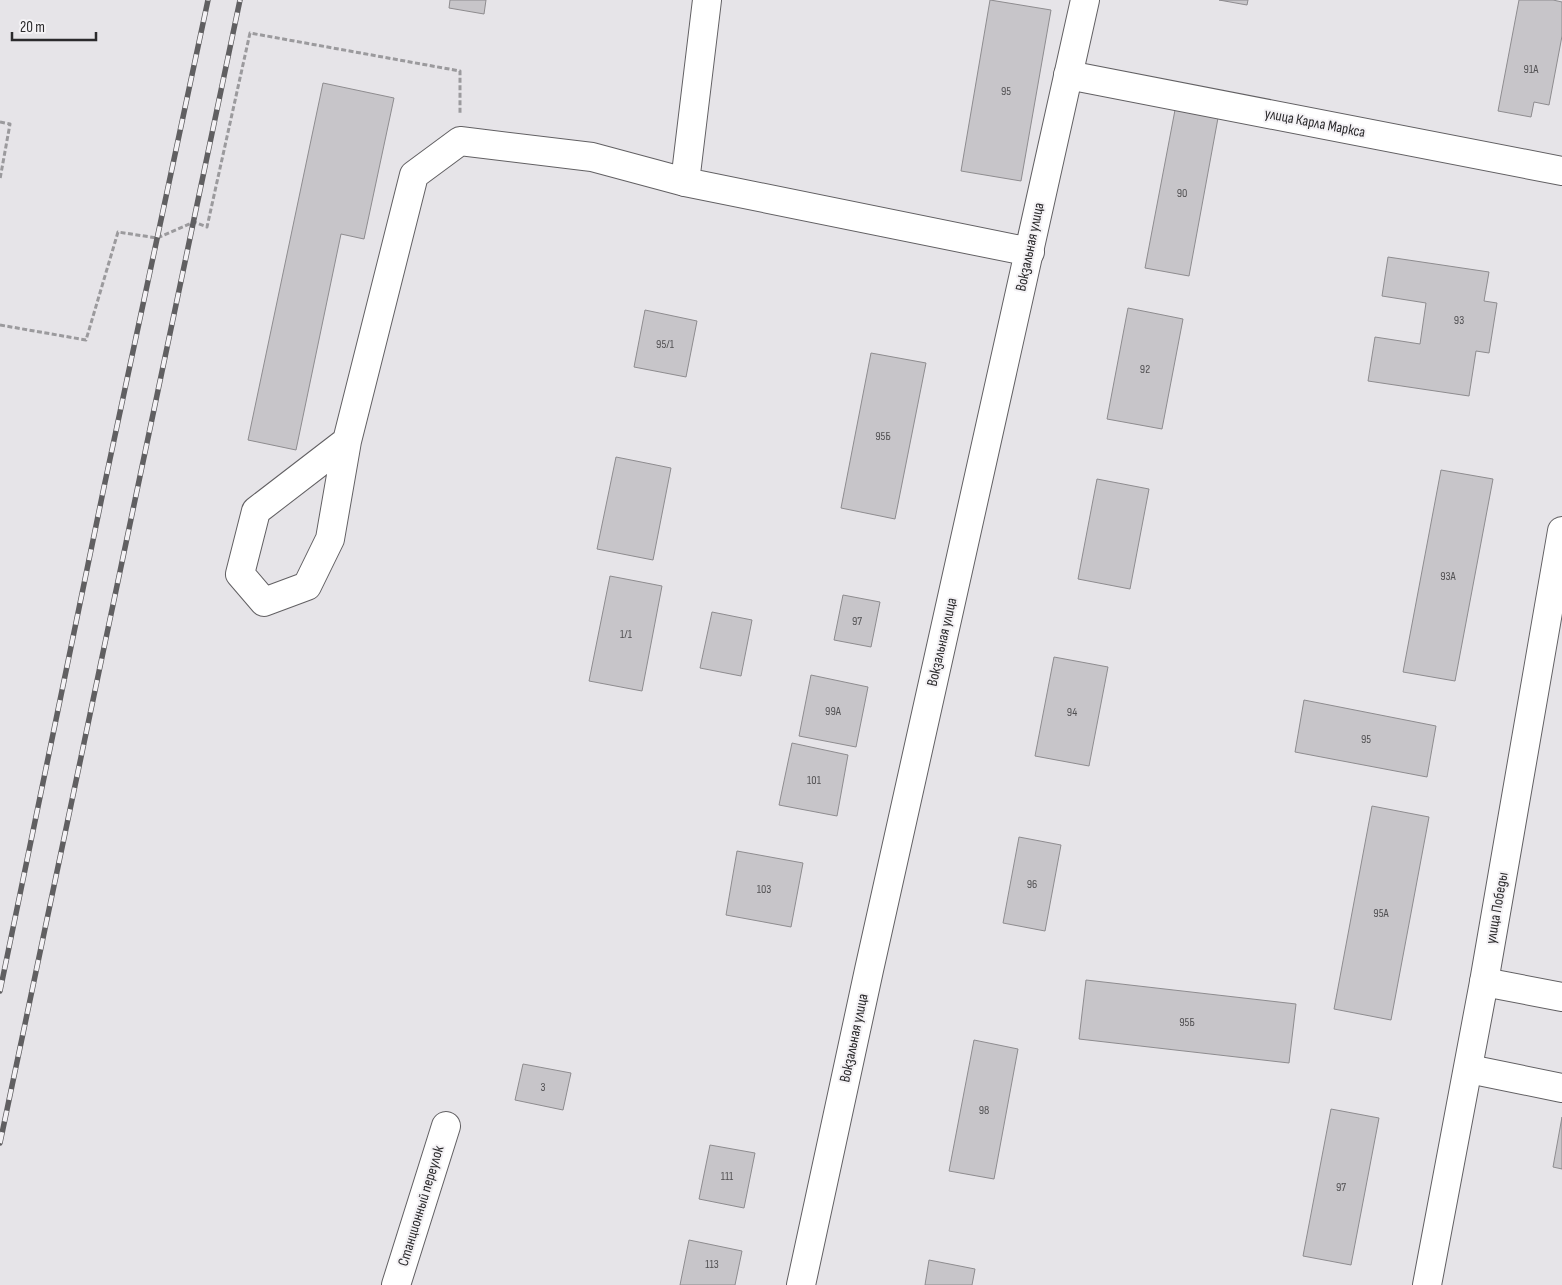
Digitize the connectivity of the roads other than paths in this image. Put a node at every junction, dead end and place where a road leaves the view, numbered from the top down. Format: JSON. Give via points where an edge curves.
{"nodes":[{"id":1,"x":707,"y":0,"type":"edge"},
{"id":2,"x":1085,"y":0,"type":"edge"},
{"id":3,"x":1068,"y":75,"type":"junction"},
{"id":4,"x":1562,"y":172,"type":"edge"},
{"id":5,"x":685,"y":182,"type":"junction"},
{"id":6,"x":1030,"y":252,"type":"junction"},
{"id":7,"x":347,"y":441,"type":"junction"},
{"id":8,"x":1562,"y":531,"type":"edge"},
{"id":9,"x":1484,"y":982,"type":"junction"},
{"id":10,"x":1562,"y":997,"type":"edge"},
{"id":11,"x":1468,"y":1069,"type":"junction"},
{"id":12,"x":1562,"y":1088,"type":"edge"},
{"id":13,"x":446,"y":1126,"type":"dead end"},
{"id":14,"x":396,"y":1285,"type":"edge"},
{"id":15,"x":801,"y":1285,"type":"edge"},
{"id":16,"x":1427,"y":1285,"type":"edge"}],
"edges":[{"from":1,"to":5,"type":"street"},
{"from":2,"to":3,"type":"street","name":"Вокзальная улица"},
{"from":3,"to":4,"type":"street","name":"улица Карла Маркса"},
{"from":3,"to":6,"type":"street","name":"Вокзальная улица"},
{"from":5,"to":6,"type":"street"},
{"from":5,"to":7,"type":"street","via":[[592,157],[460,141],[414,175]]},
{"from":6,"to":15,"type":"street","name":"Вокзальная улица"},
{"from":7,"to":7,"type":"street","via":[[330,539],[307,586],[264,602],[240,574],[256,511]]},
{"from":8,"to":9,"type":"street","name":"улица Победы"},
{"from":9,"to":10,"type":"street"},
{"from":9,"to":11,"type":"street","name":"улица Победы"},
{"from":11,"to":12,"type":"street"},
{"from":11,"to":16,"type":"street","name":"улица Победы"},
{"from":13,"to":14,"type":"street","name":"Станционный переулок"}]}
